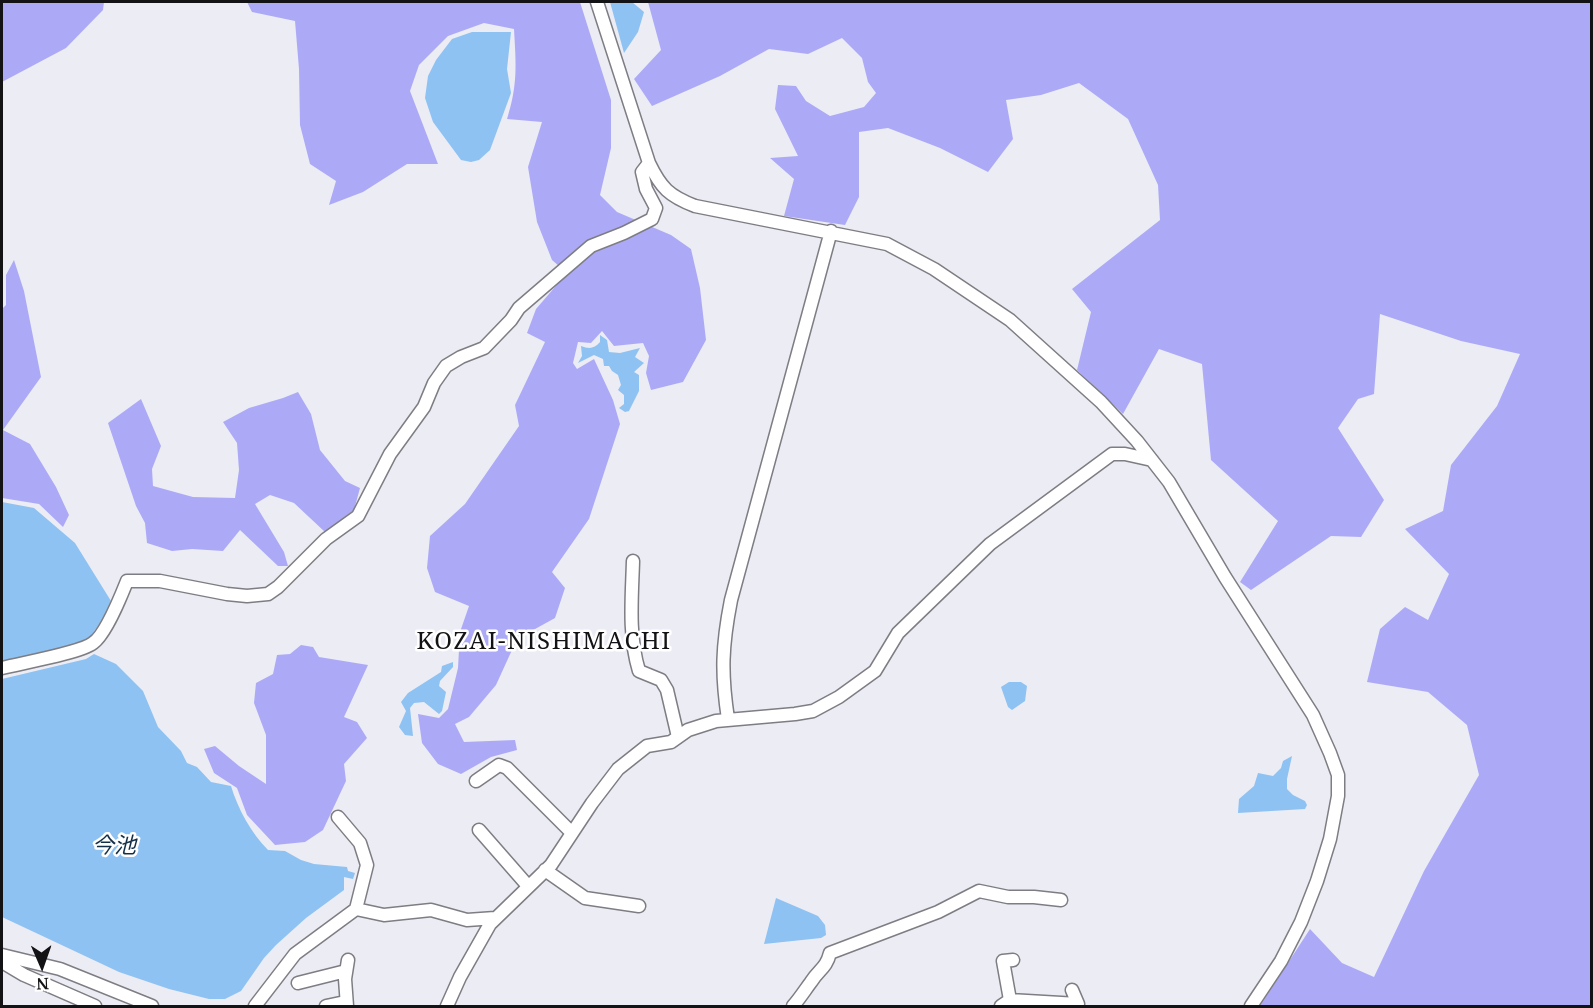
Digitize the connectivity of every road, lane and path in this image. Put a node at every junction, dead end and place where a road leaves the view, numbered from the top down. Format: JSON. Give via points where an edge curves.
{"nodes":[{"id":1,"x":597,"y":2,"type":"edge"},
{"id":2,"x":649,"y":163,"type":"junction"},
{"id":3,"x":831,"y":231,"type":"junction"},
{"id":4,"x":1152,"y":460,"type":"junction"},
{"id":5,"x":633,"y":561,"type":"dead end"},
{"id":6,"x":2,"y":668,"type":"edge"},
{"id":7,"x":729,"y":719,"type":"junction"},
{"id":8,"x":678,"y":737,"type":"junction"},
{"id":9,"x":476,"y":781,"type":"dead end"},
{"id":10,"x":338,"y":817,"type":"dead end"},
{"id":11,"x":479,"y":830,"type":"dead end"},
{"id":12,"x":572,"y":833,"type":"junction"},
{"id":13,"x":545,"y":870,"type":"junction"},
{"id":14,"x":528,"y":886,"type":"junction"},
{"id":15,"x":1061,"y":900,"type":"dead end"},
{"id":16,"x":639,"y":906,"type":"dead end"},
{"id":17,"x":356,"y":909,"type":"junction"},
{"id":18,"x":495,"y":918,"type":"junction"},
{"id":19,"x":2,"y":955,"type":"edge"},
{"id":20,"x":1013,"y":960,"type":"dead end"},
{"id":21,"x":2,"y":962,"type":"edge"},
{"id":22,"x":298,"y":983,"type":"dead end"},
{"id":23,"x":1072,"y":990,"type":"dead end"},
{"id":24,"x":1006,"y":1003,"type":"edge"},
{"id":25,"x":346,"y":1004,"type":"edge"},
{"id":26,"x":95,"y":1006,"type":"edge"},
{"id":27,"x":152,"y":1006,"type":"edge"},
{"id":28,"x":255,"y":1006,"type":"edge"},
{"id":29,"x":326,"y":1006,"type":"edge"},
{"id":30,"x":447,"y":1006,"type":"edge"},
{"id":31,"x":793,"y":1006,"type":"edge"},
{"id":32,"x":1251,"y":1006,"type":"edge"}],
"edges":[{"from":1,"to":2,"type":"street"},
{"from":2,"to":3,"type":"street","via":[[659,184],[676,199],[695,207]]},
{"from":2,"to":6,"type":"street","via":[[642,172],[656,208],[652,219],[591,246],[519,308],[484,348],[446,366],[424,407],[390,453],[358,516],[326,539],[278,587],[268,594],[247,596],[160,581],[127,581],[94,643]]},
{"from":3,"to":4,"type":"street","via":[[887,243],[1010,320],[1101,402]]},
{"from":3,"to":7,"type":"street","via":[[731,600],[722,658]]},
{"from":4,"to":7,"type":"street","via":[[1112,454],[990,543],[898,633],[874,671],[839,697],[813,711]]},
{"from":4,"to":32,"type":"street","via":[[1313,715],[1338,775],[1330,839],[1317,881],[1286,951]]},
{"from":5,"to":8,"type":"street","via":[[635,656],[639,671],[660,680],[667,690]]},
{"from":7,"to":8,"type":"street","via":[[688,730]]},
{"from":8,"to":12,"type":"street","via":[[647,746],[618,769]]},
{"from":9,"to":12,"type":"street","via":[[499,765],[507,768]]},
{"from":10,"to":17,"type":"street","via":[[360,843],[367,865]]},
{"from":11,"to":14,"type":"street"},
{"from":12,"to":13,"type":"street"},
{"from":13,"to":14,"type":"street"},
{"from":13,"to":16,"type":"street","via":[[585,898]]},
{"from":14,"to":18,"type":"street"},
{"from":15,"to":31,"type":"street","via":[[979,891],[938,912],[830,953],[827,965]]},
{"from":17,"to":18,"type":"street","via":[[384,915],[431,910],[468,920]]},
{"from":17,"to":28,"type":"street","via":[[295,954]]},
{"from":18,"to":30,"type":"street"},
{"from":19,"to":27,"type":"street","via":[[60,969]]},
{"from":20,"to":24,"type":"street","via":[[1003,961]]},
{"from":21,"to":26,"type":"street"},
{"from":22,"to":25,"type":"street","via":[[347,966]]},
{"from":23,"to":24,"type":"street","via":[[1078,1004]]},
{"from":25,"to":29,"type":"street"}]}
